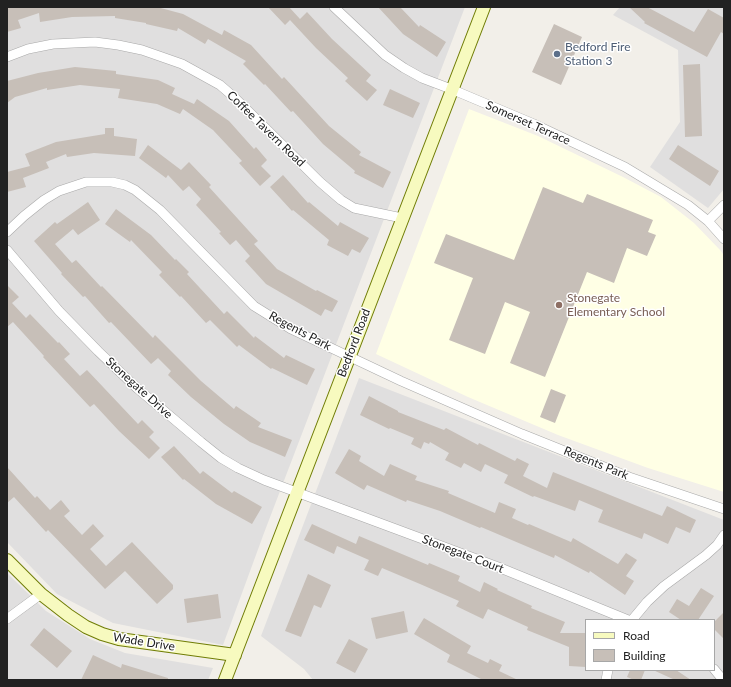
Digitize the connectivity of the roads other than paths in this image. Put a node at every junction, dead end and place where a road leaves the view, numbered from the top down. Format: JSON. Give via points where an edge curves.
{"nodes":[{"id":1,"x":334,"y":7,"type":"edge"},
{"id":2,"x":484,"y":7,"type":"edge"},
{"id":3,"x":7,"y":57,"type":"edge"},
{"id":4,"x":451,"y":89,"type":"junction"},
{"id":5,"x":724,"y":205,"type":"edge"},
{"id":6,"x":402,"y":218,"type":"junction"},
{"id":7,"x":708,"y":221,"type":"junction"},
{"id":8,"x":7,"y":232,"type":"edge"},
{"id":9,"x":724,"y":239,"type":"edge"},
{"id":10,"x":7,"y":250,"type":"edge"},
{"id":11,"x":349,"y":357,"type":"junction"},
{"id":12,"x":297,"y":492,"type":"junction"},
{"id":13,"x":724,"y":509,"type":"edge"},
{"id":14,"x":724,"y":535,"type":"edge"},
{"id":15,"x":7,"y":560,"type":"edge"},
{"id":16,"x":41,"y":594,"type":"junction"},
{"id":17,"x":7,"y":619,"type":"edge"},
{"id":18,"x":626,"y":619,"type":"edge"},
{"id":19,"x":633,"y":619,"type":"edge"},
{"id":20,"x":234,"y":654,"type":"junction"},
{"id":21,"x":715,"y":670,"type":"edge"},
{"id":22,"x":225,"y":680,"type":"edge"},
{"id":23,"x":723,"y":680,"type":"edge"}],
"edges":[{"from":1,"to":4,"type":"street","name":"Somerset Terrace","via":[[385,55],[422,78]]},
{"from":2,"to":4,"type":"main road","name":"Bedford Road"},
{"from":3,"to":6,"type":"street","name":"Coffee Tavern Road","via":[[53,44],[95,42],[142,50],[182,64],[220,85],[341,200],[354,208]]},
{"from":4,"to":6,"type":"main road","name":"Bedford Road"},
{"from":4,"to":7,"type":"street","name":"Somerset Terrace","via":[[534,124],[625,167],[688,205]]},
{"from":5,"to":7,"type":"street"},
{"from":6,"to":11,"type":"main road","name":"Bedford Road"},
{"from":7,"to":9,"type":"street","name":"Somerset Terrace"},
{"from":8,"to":11,"type":"street","name":"Regents Park","via":[[44,200],[59,191],[86,182],[125,185],[160,210],[254,306],[291,329]]},
{"from":10,"to":12,"type":"street","name":"Stonegate Drive","via":[[59,311],[98,351],[201,442],[238,468]]},
{"from":11,"to":12,"type":"main road","name":"Bedford Road"},
{"from":11,"to":13,"type":"street","name":"Regents Park","via":[[522,434],[629,477]]},
{"from":12,"to":18,"type":"street","name":"Stonegate Court","via":[[498,567]]},
{"from":12,"to":20,"type":"main road","name":"Bedford Road"},
{"from":14,"to":19,"type":"street","via":[[718,545],[664,586]]},
{"from":15,"to":16,"type":"main road","name":"Wade Drive"},
{"from":16,"to":17,"type":"street"},
{"from":16,"to":20,"type":"main road","name":"Wade Drive","via":[[86,627],[102,634],[119,639]]},
{"from":20,"to":22,"type":"main road","name":"Bedford Road"},
{"from":21,"to":23,"type":"street"}]}
